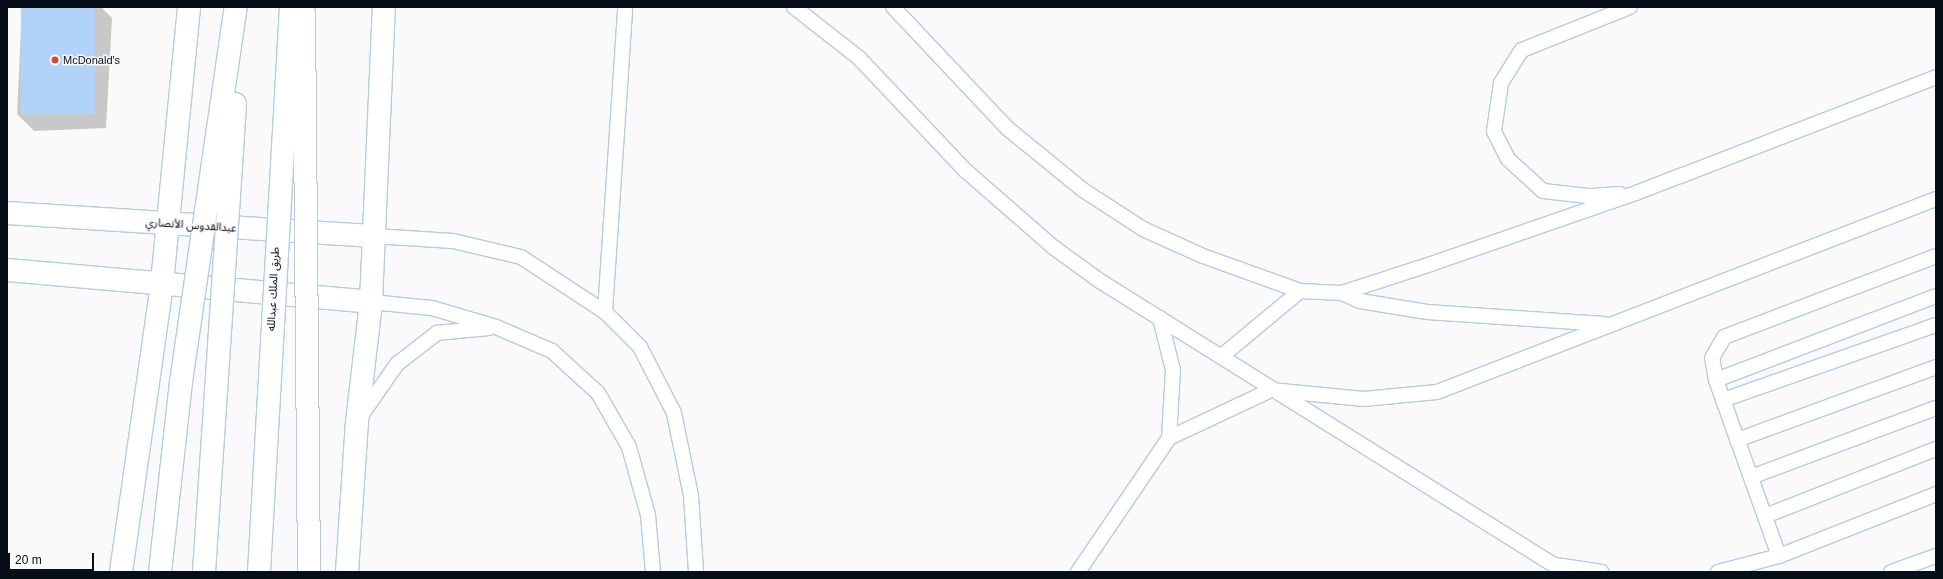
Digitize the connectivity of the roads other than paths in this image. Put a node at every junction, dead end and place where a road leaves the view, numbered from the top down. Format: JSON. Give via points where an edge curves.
{"nodes":[{"id":1,"x":189,"y":7,"type":"edge"},
{"id":2,"x":236,"y":7,"type":"edge"},
{"id":3,"x":242,"y":7,"type":"edge"},
{"id":4,"x":291,"y":7,"type":"edge"},
{"id":5,"x":304,"y":7,"type":"edge"},
{"id":6,"x":384,"y":7,"type":"edge"},
{"id":7,"x":624,"y":7,"type":"edge"},
{"id":8,"x":794,"y":7,"type":"edge"},
{"id":9,"x":893,"y":7,"type":"edge"},
{"id":10,"x":1630,"y":7,"type":"edge"},
{"id":11,"x":1936,"y":77,"type":"edge"},
{"id":12,"x":1636,"y":193,"type":"junction"},
{"id":13,"x":1936,"y":199,"type":"edge"},
{"id":14,"x":7,"y":213,"type":"edge"},
{"id":15,"x":169,"y":223,"type":"junction"},
{"id":16,"x":374,"y":236,"type":"junction"},
{"id":17,"x":1936,"y":256,"type":"edge"},
{"id":18,"x":7,"y":270,"type":"edge"},
{"id":19,"x":162,"y":283,"type":"junction"},
{"id":20,"x":1300,"y":291,"type":"junction"},
{"id":21,"x":1342,"y":293,"type":"junction"},
{"id":22,"x":1936,"y":296,"type":"edge"},
{"id":23,"x":371,"y":302,"type":"junction"},
{"id":24,"x":605,"y":312,"type":"junction"},
{"id":25,"x":1160,"y":318,"type":"junction"},
{"id":26,"x":1609,"y":325,"type":"junction"},
{"id":27,"x":1936,"y":325,"type":"edge"},
{"id":28,"x":496,"y":327,"type":"junction"},
{"id":29,"x":1223,"y":356,"type":"junction"},
{"id":30,"x":1936,"y":367,"type":"edge"},
{"id":31,"x":1716,"y":380,"type":"junction"},
{"id":32,"x":1271,"y":390,"type":"junction"},
{"id":33,"x":1723,"y":400,"type":"junction"},
{"id":34,"x":1936,"y":408,"type":"edge"},
{"id":35,"x":357,"y":422,"type":"junction"},
{"id":36,"x":1169,"y":438,"type":"junction"},
{"id":37,"x":1737,"y":440,"type":"junction"},
{"id":38,"x":1936,"y":450,"type":"edge"},
{"id":39,"x":1751,"y":477,"type":"junction"},
{"id":40,"x":1936,"y":494,"type":"edge"},
{"id":41,"x":1765,"y":516,"type":"junction"},
{"id":42,"x":1779,"y":556,"type":"junction"},
{"id":43,"x":1936,"y":556,"type":"edge"},
{"id":44,"x":1551,"y":565,"type":"junction"},
{"id":45,"x":121,"y":572,"type":"edge"},
{"id":46,"x":160,"y":572,"type":"edge"},
{"id":47,"x":204,"y":572,"type":"edge"},
{"id":48,"x":259,"y":572,"type":"edge"},
{"id":49,"x":309,"y":572,"type":"edge"},
{"id":50,"x":347,"y":572,"type":"edge"},
{"id":51,"x":653,"y":572,"type":"edge"},
{"id":52,"x":696,"y":572,"type":"edge"},
{"id":53,"x":1078,"y":572,"type":"edge"},
{"id":54,"x":1565,"y":572,"type":"edge"},
{"id":55,"x":1601,"y":572,"type":"edge"},
{"id":56,"x":1718,"y":572,"type":"edge"},
{"id":57,"x":1890,"y":572,"type":"edge"}],
"edges":[{"from":1,"to":15,"type":"main road"},
{"from":2,"to":46,"type":"main road","bridge":true,"via":[[181,382]]},
{"from":3,"to":47,"type":"main road","bridge":true},
{"from":4,"to":48,"type":"main road","name":"طريق الملك عبدالله","bridge":true},
{"from":5,"to":49,"type":"main road","bridge":true},
{"from":6,"to":16,"type":"main road"},
{"from":7,"to":24,"type":"lane"},
{"from":8,"to":25,"type":"lane","via":[[859,58],[895,92],[1008,210],[1100,281]]},
{"from":9,"to":20,"type":"lane","via":[[1007,128],[1083,190],[1143,229],[1203,256]]},
{"from":10,"to":12,"type":"lane","via":[[1522,50],[1501,82],[1494,131],[1508,159],[1543,191],[1588,196]]},
{"from":11,"to":12,"type":"lane"},
{"from":12,"to":21,"type":"lane"},
{"from":13,"to":26,"type":"lane"},
{"from":14,"to":15,"type":"main road","name":"عبدالقدوس الأنصاري"},
{"from":15,"to":16,"type":"main road","name":"عبدالقدوس الأنصاري"},
{"from":15,"to":19,"type":"main road"},
{"from":16,"to":23,"type":"main road"},
{"from":16,"to":24,"type":"lane","via":[[453,241],[521,257]]},
{"from":17,"to":31,"type":"lane","via":[[1724,337],[1712,358]]},
{"from":18,"to":19,"type":"main road"},
{"from":19,"to":23,"type":"main road"},
{"from":19,"to":45,"type":"main road"},
{"from":20,"to":21,"type":"lane"},
{"from":20,"to":29,"type":"lane"},
{"from":21,"to":26,"type":"lane","via":[[1360,301],[1428,312]]},
{"from":22,"to":31,"type":"lane"},
{"from":23,"to":28,"type":"lane","via":[[432,308]]},
{"from":23,"to":35,"type":"main road"},
{"from":24,"to":52,"type":"lane","via":[[640,347],[674,413],[691,496]]},
{"from":25,"to":29,"type":"lane"},
{"from":25,"to":36,"type":"lane","via":[[1173,370]]},
{"from":26,"to":32,"type":"lane","via":[[1437,392],[1364,399]]},
{"from":27,"to":33,"type":"lane"},
{"from":28,"to":35,"type":"lane","via":[[437,333],[397,364]]},
{"from":28,"to":51,"type":"lane","via":[[552,351],[598,393],[629,447],[648,515]]},
{"from":29,"to":32,"type":"lane"},
{"from":30,"to":37,"type":"lane"},
{"from":31,"to":33,"type":"lane"},
{"from":32,"to":36,"type":"lane"},
{"from":32,"to":44,"type":"lane"},
{"from":33,"to":37,"type":"lane"},
{"from":34,"to":39,"type":"lane"},
{"from":35,"to":50,"type":"main road"},
{"from":36,"to":53,"type":"lane"},
{"from":37,"to":39,"type":"lane"},
{"from":38,"to":41,"type":"lane"},
{"from":39,"to":41,"type":"lane"},
{"from":40,"to":42,"type":"lane"},
{"from":41,"to":42,"type":"lane"},
{"from":42,"to":56,"type":"lane"},
{"from":43,"to":57,"type":"lane"},
{"from":44,"to":54,"type":"lane"},
{"from":44,"to":55,"type":"lane"}]}
